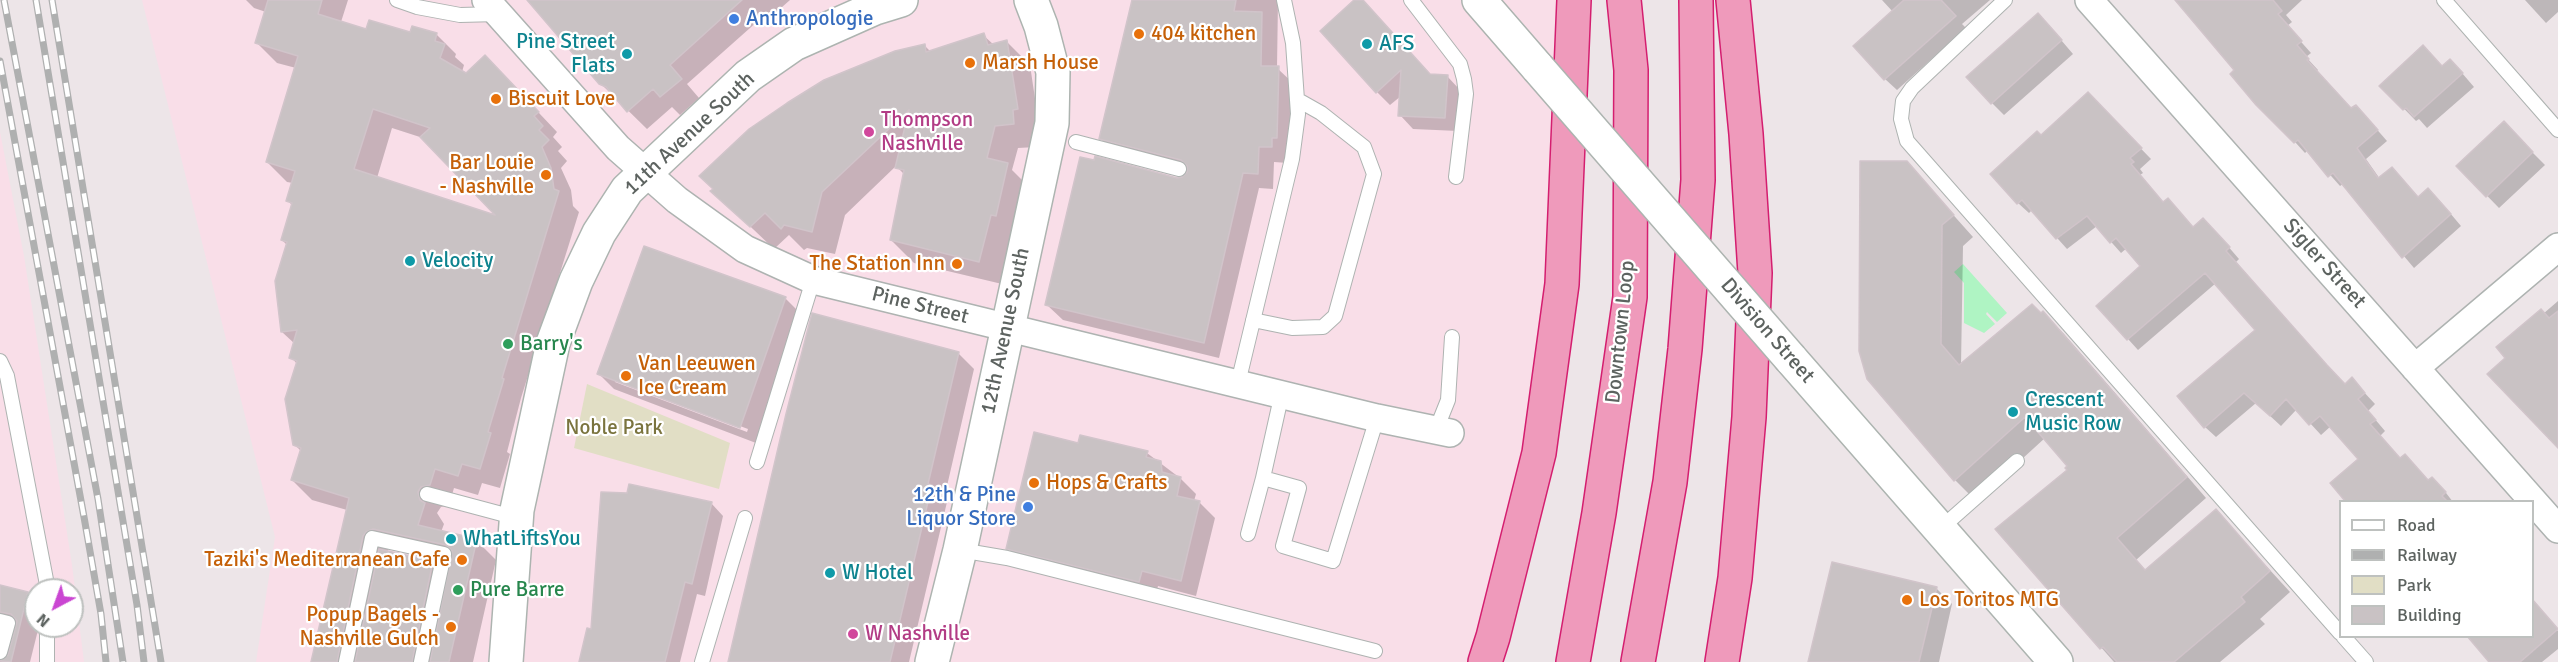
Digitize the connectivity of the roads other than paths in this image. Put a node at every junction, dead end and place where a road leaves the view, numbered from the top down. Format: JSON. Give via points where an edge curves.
{"nodes":[{"id":1,"x":396,"y":0,"type":"edge"},
{"id":2,"x":901,"y":0,"type":"edge"},
{"id":3,"x":1031,"y":0,"type":"edge"},
{"id":4,"x":1284,"y":0,"type":"edge"},
{"id":5,"x":1411,"y":0,"type":"edge"},
{"id":6,"x":1479,"y":0,"type":"edge"},
{"id":7,"x":1574,"y":0,"type":"edge"},
{"id":8,"x":1624,"y":0,"type":"edge"},
{"id":9,"x":1696,"y":0,"type":"edge"},
{"id":10,"x":1733,"y":0,"type":"edge"},
{"id":11,"x":2005,"y":0,"type":"edge"},
{"id":12,"x":2089,"y":0,"type":"edge"},
{"id":13,"x":2444,"y":0,"type":"edge"},
{"id":14,"x":493,"y":7,"type":"edge"},
{"id":15,"x":1298,"y":99,"type":"junction"},
{"id":16,"x":2558,"y":130,"type":"edge"},
{"id":17,"x":1076,"y":142,"type":"dead end"},
{"id":18,"x":1179,"y":169,"type":"dead end"},
{"id":19,"x":646,"y":172,"type":"junction"},
{"id":20,"x":1456,"y":177,"type":"dead end"},
{"id":21,"x":2558,"y":247,"type":"edge"},
{"id":22,"x":813,"y":280,"type":"junction"},
{"id":23,"x":1253,"y":320,"type":"junction"},
{"id":24,"x":1007,"y":328,"type":"junction"},
{"id":25,"x":1452,"y":337,"type":"dead end"},
{"id":26,"x":0,"y":361,"type":"edge"},
{"id":27,"x":2415,"y":368,"type":"junction"},
{"id":28,"x":1238,"y":383,"type":"junction"},
{"id":29,"x":1282,"y":393,"type":"junction"},
{"id":30,"x":1377,"y":418,"type":"junction"},
{"id":31,"x":1443,"y":431,"type":"joint"},
{"id":32,"x":2017,"y":461,"type":"dead end"},
{"id":33,"x":757,"y":462,"type":"dead end"},
{"id":34,"x":1263,"y":478,"type":"junction"},
{"id":35,"x":427,"y":494,"type":"dead end"},
{"id":36,"x":2532,"y":500,"type":"edge"},
{"id":37,"x":2534,"y":502,"type":"edge"},
{"id":38,"x":517,"y":518,"type":"junction"},
{"id":39,"x":745,"y":518,"type":"dead end"},
{"id":40,"x":1940,"y":529,"type":"junction"},
{"id":41,"x":2558,"y":529,"type":"edge"},
{"id":42,"x":1248,"y":534,"type":"dead end"},
{"id":43,"x":960,"y":550,"type":"junction"},
{"id":44,"x":46,"y":578,"type":"edge"},
{"id":45,"x":0,"y":621,"type":"edge"},
{"id":46,"x":2339,"y":632,"type":"edge"},
{"id":47,"x":47,"y":638,"type":"edge"},
{"id":48,"x":2345,"y":638,"type":"edge"},
{"id":49,"x":1375,"y":651,"type":"dead end"},
{"id":50,"x":0,"y":652,"type":"edge"},
{"id":51,"x":46,"y":662,"type":"edge"},
{"id":52,"x":346,"y":662,"type":"edge"},
{"id":53,"x":421,"y":662,"type":"edge"},
{"id":54,"x":506,"y":662,"type":"edge"},
{"id":55,"x":702,"y":662,"type":"edge"},
{"id":56,"x":932,"y":662,"type":"edge"},
{"id":57,"x":1485,"y":662,"type":"edge"},
{"id":58,"x":1573,"y":662,"type":"edge"},
{"id":59,"x":1638,"y":662,"type":"edge"},
{"id":60,"x":1722,"y":662,"type":"edge"},
{"id":61,"x":2056,"y":662,"type":"edge"},
{"id":62,"x":2366,"y":662,"type":"edge"}],
"edges":[{"from":1,"to":14,"type":"lane","via":[[460,15]]},
{"from":2,"to":19,"type":"main road","name":"11th Avenue South","via":[[794,44],[748,76]]},
{"from":3,"to":24,"type":"main road","name":"12th Avenue South","via":[[1053,72],[1052,123]]},
{"from":4,"to":15,"type":"lane"},
{"from":5,"to":20,"type":"lane","via":[[1460,64],[1466,94]]},
{"from":6,"to":40,"type":"main road","name":"Division Street","bridge":true},
{"from":7,"to":57,"type":"highway","via":[[1561,295],[1539,453]]},
{"from":8,"to":58,"type":"highway","name":"Downtown Loop","via":[[1631,70],[1629,297],[1599,513]]},
{"from":9,"to":59,"type":"highway","via":[[1698,180],[1685,350],[1670,482]]},
{"from":10,"to":60,"type":"highway","via":[[1755,273],[1749,417],[1735,578]]},
{"from":11,"to":46,"type":"lane","via":[[1912,88],[1903,101],[1901,119],[1907,141]]},
{"from":12,"to":27,"type":"street","name":"Sigler Street"},
{"from":13,"to":16,"type":"lane"},
{"from":14,"to":19,"type":"street","name":"Pine Street","via":[[618,148]]},
{"from":15,"to":23,"type":"lane","via":[[1292,159]]},
{"from":15,"to":23,"type":"lane","via":[[1364,147],[1374,174],[1335,316],[1323,327],[1292,328]]},
{"from":17,"to":18,"type":"lane"},
{"from":19,"to":22,"type":"street","name":"Pine Street","via":[[677,200],[745,249]]},
{"from":19,"to":38,"type":"main road","name":"11th Avenue South","via":[[627,190],[599,233],[568,302],[553,343]]},
{"from":21,"to":27,"type":"street"},
{"from":22,"to":24,"type":"street","name":"Pine Street"},
{"from":22,"to":33,"type":"lane"},
{"from":23,"to":28,"type":"lane"},
{"from":24,"to":28,"type":"street","name":"Pine Street"},
{"from":24,"to":43,"type":"main road","name":"12th Avenue South"},
{"from":25,"to":31,"type":"lane"},
{"from":26,"to":44,"type":"lane","via":[[7,376]]},
{"from":27,"to":36,"type":"street","name":"Sigler Street"},
{"from":28,"to":29,"type":"street","name":"Pine Street"},
{"from":29,"to":30,"type":"street","name":"Pine Street"},
{"from":29,"to":34,"type":"lane"},
{"from":30,"to":31,"type":"street","name":"Pine Street"},
{"from":30,"to":34,"type":"lane","via":[[1333,561],[1283,546],[1299,488]]},
{"from":32,"to":40,"type":"lane"},
{"from":34,"to":42,"type":"lane"},
{"from":35,"to":38,"type":"lane"},
{"from":37,"to":41,"type":"street","name":"Sigler Street"},
{"from":38,"to":54,"type":"main road","name":"11th Avenue South"},
{"from":39,"to":55,"type":"lane"},
{"from":40,"to":61,"type":"main road","name":"Division Street"},
{"from":43,"to":49,"type":"lane","via":[[1008,558]]},
{"from":43,"to":56,"type":"main road","name":"12th Avenue South"},
{"from":45,"to":50,"type":"lane","via":[[8,623]]},
{"from":47,"to":51,"type":"lane"},
{"from":48,"to":62,"type":"lane"},
{"from":52,"to":53,"type":"lane","via":[[372,538],[444,554]]}]}
